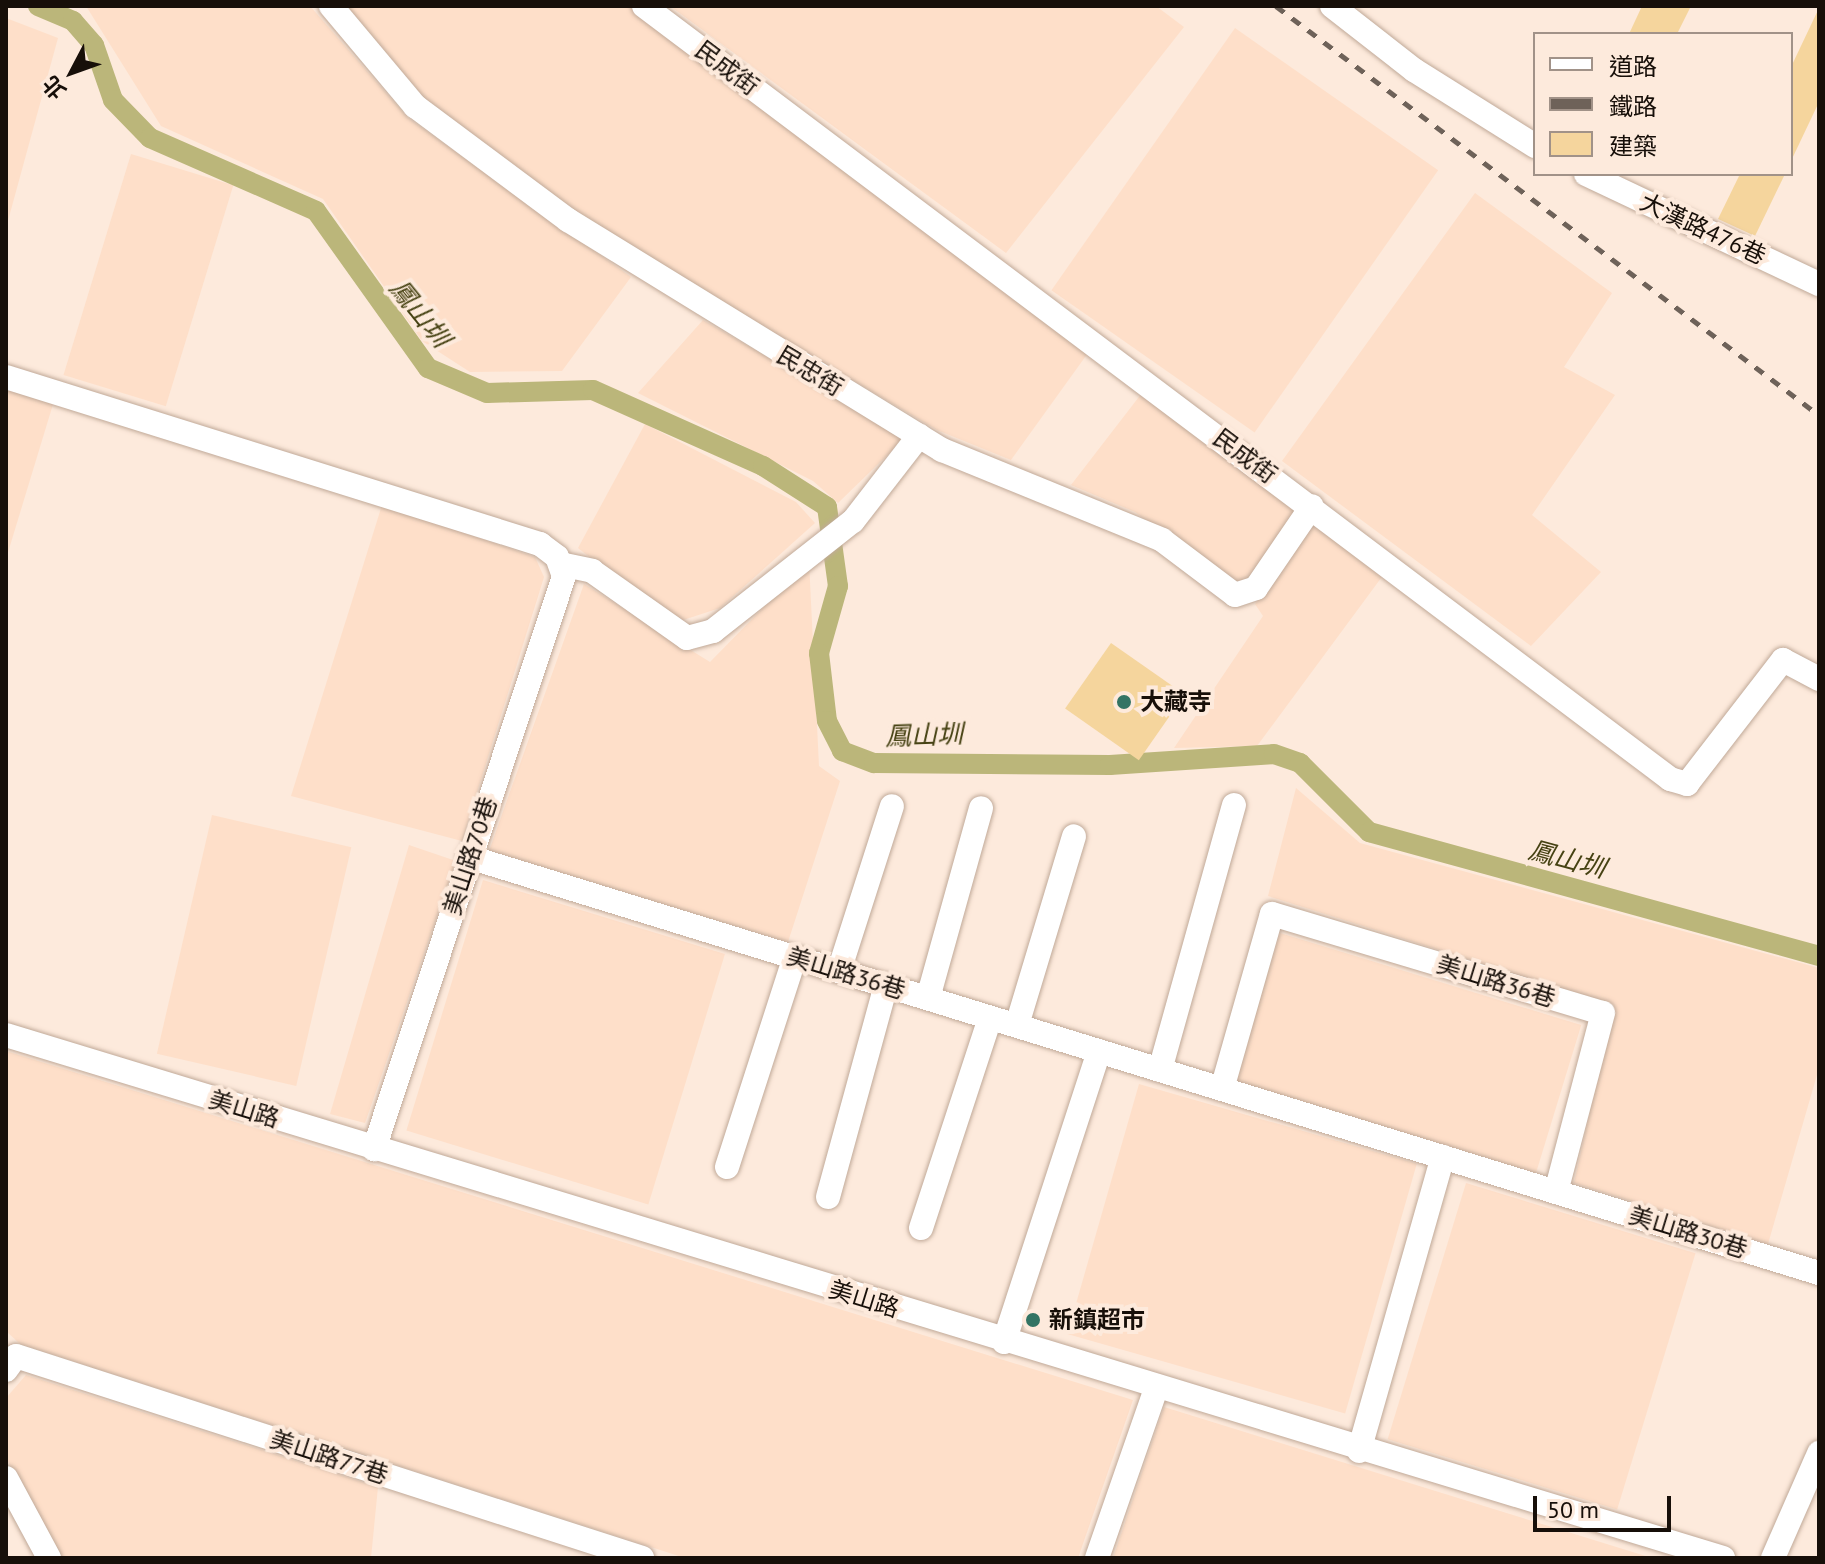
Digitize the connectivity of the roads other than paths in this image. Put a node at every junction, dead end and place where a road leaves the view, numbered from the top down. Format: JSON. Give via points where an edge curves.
{"nodes":[{"id":1,"x":331,"y":6,"type":"edge"},
{"id":2,"x":644,"y":6,"type":"edge"},
{"id":3,"x":1332,"y":6,"type":"edge"},
{"id":4,"x":1533,"y":145,"type":"edge"},
{"id":5,"x":1590,"y":176,"type":"edge"},
{"id":6,"x":1819,"y":284,"type":"edge"},
{"id":7,"x":6,"y":377,"type":"edge"},
{"id":8,"x":919,"y":436,"type":"junction"},
{"id":9,"x":1312,"y":506,"type":"junction"},
{"id":10,"x":560,"y":564,"type":"junction"},
{"id":11,"x":1819,"y":679,"type":"edge"},
{"id":12,"x":1234,"y":805,"type":"dead end"},
{"id":13,"x":892,"y":806,"type":"dead end"},
{"id":14,"x":981,"y":808,"type":"dead end"},
{"id":15,"x":1074,"y":836,"type":"dead end"},
{"id":16,"x":469,"y":857,"type":"junction"},
{"id":17,"x":795,"y":957,"type":"junction"},
{"id":18,"x":839,"y":971,"type":"junction"},
{"id":19,"x":886,"y":985,"type":"junction"},
{"id":20,"x":928,"y":998,"type":"junction"},
{"id":21,"x":990,"y":1018,"type":"junction"},
{"id":22,"x":1017,"y":1025,"type":"junction"},
{"id":23,"x":6,"y":1035,"type":"edge"},
{"id":24,"x":1099,"y":1051,"type":"junction"},
{"id":25,"x":1160,"y":1070,"type":"junction"},
{"id":26,"x":1222,"y":1089,"type":"junction"},
{"id":27,"x":374,"y":1149,"type":"junction"},
{"id":28,"x":1443,"y":1157,"type":"junction"},
{"id":29,"x":727,"y":1167,"type":"dead end"},
{"id":30,"x":1556,"y":1192,"type":"junction"},
{"id":31,"x":828,"y":1197,"type":"dead end"},
{"id":32,"x":921,"y":1228,"type":"dead end"},
{"id":33,"x":1819,"y":1273,"type":"edge"},
{"id":34,"x":1004,"y":1342,"type":"junction"},
{"id":35,"x":9,"y":1358,"type":"edge"},
{"id":36,"x":1156,"y":1389,"type":"junction"},
{"id":37,"x":1359,"y":1451,"type":"junction"},
{"id":38,"x":1819,"y":1453,"type":"edge"},
{"id":39,"x":6,"y":1478,"type":"edge"},
{"id":40,"x":49,"y":1558,"type":"edge"},
{"id":41,"x":642,"y":1558,"type":"edge"},
{"id":42,"x":1097,"y":1558,"type":"edge"},
{"id":43,"x":1723,"y":1558,"type":"edge"},
{"id":44,"x":1773,"y":1558,"type":"edge"}],
"edges":[{"from":1,"to":8,"type":"street","name":"民忠街","via":[[415,106],[568,220]]},
{"from":2,"to":9,"type":"street","name":"民成街"},
{"from":3,"to":4,"type":"street","via":[[1414,70]]},
{"from":5,"to":6,"type":"street","name":"大漢路476巷"},
{"from":7,"to":10,"type":"street","via":[[540,544]]},
{"from":8,"to":9,"type":"street","name":"民忠街","via":[[1162,540],[1235,595],[1256,588]]},
{"from":8,"to":10,"type":"street","via":[[853,521],[815,545],[713,631],[687,638],[592,571]]},
{"from":9,"to":11,"type":"street","name":"民成街","via":[[1680,785],[1783,660]]},
{"from":10,"to":16,"type":"street","name":"美山路70巷","via":[[564,576]]},
{"from":12,"to":25,"type":"street"},
{"from":13,"to":18,"type":"street"},
{"from":14,"to":20,"type":"street"},
{"from":15,"to":22,"type":"street"},
{"from":16,"to":17,"type":"street","name":"美山路36巷"},
{"from":16,"to":27,"type":"street","name":"美山路70巷"},
{"from":17,"to":18,"type":"street","name":"美山路36巷"},
{"from":17,"to":29,"type":"street"},
{"from":18,"to":19,"type":"street","name":"美山路36巷"},
{"from":19,"to":20,"type":"street","name":"美山路36巷"},
{"from":19,"to":31,"type":"street"},
{"from":20,"to":21,"type":"street","name":"美山路36巷"},
{"from":21,"to":22,"type":"street","name":"美山路36巷"},
{"from":21,"to":32,"type":"street"},
{"from":22,"to":24,"type":"street","name":"美山路36巷"},
{"from":23,"to":27,"type":"street","name":"美山路"},
{"from":24,"to":25,"type":"street","name":"美山路36巷"},
{"from":24,"to":34,"type":"street"},
{"from":25,"to":26,"type":"street","name":"美山路36巷"},
{"from":26,"to":28,"type":"street","name":"美山路36巷"},
{"from":26,"to":30,"type":"street","name":"美山路36巷","via":[[1272,914],[1603,1013]]},
{"from":27,"to":34,"type":"street","name":"美山路"},
{"from":28,"to":30,"type":"street","name":"美山路36巷"},
{"from":28,"to":37,"type":"street"},
{"from":30,"to":33,"type":"street","name":"美山路30巷"},
{"from":34,"to":36,"type":"street","name":"美山路"},
{"from":35,"to":41,"type":"street","name":"美山路77巷"},
{"from":36,"to":37,"type":"street","name":"美山路"},
{"from":36,"to":42,"type":"street"},
{"from":37,"to":43,"type":"street","name":"美山路"},
{"from":38,"to":44,"type":"street"},
{"from":39,"to":40,"type":"street"}]}
